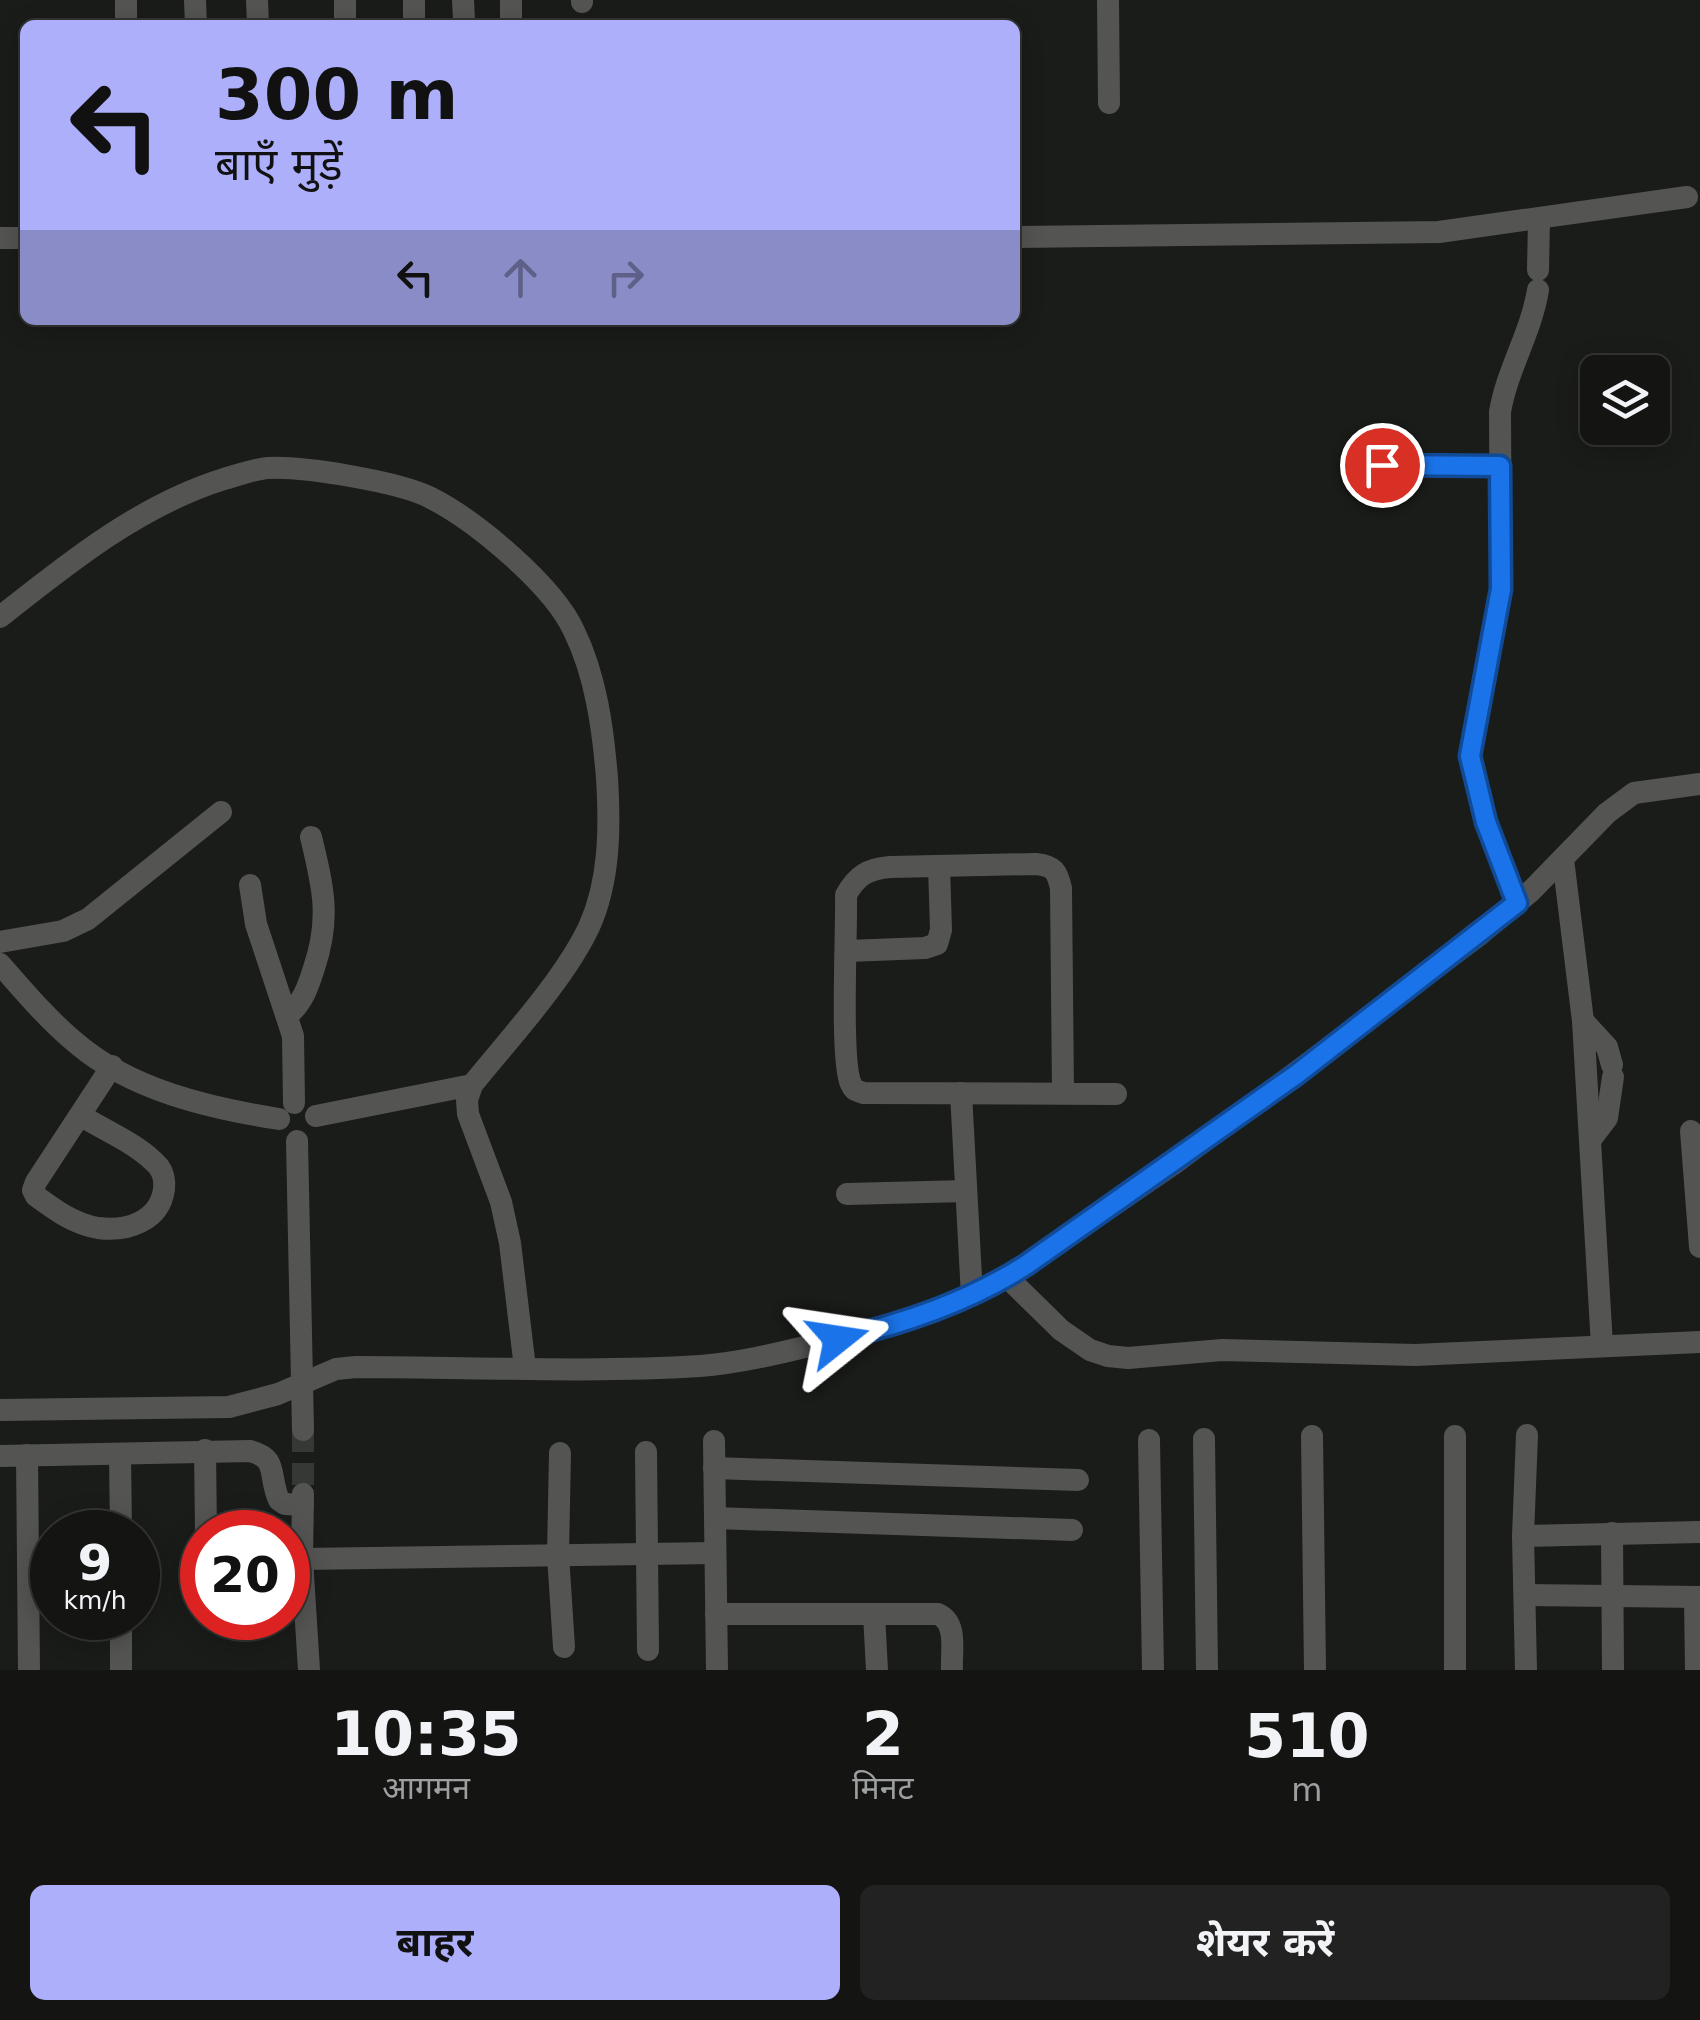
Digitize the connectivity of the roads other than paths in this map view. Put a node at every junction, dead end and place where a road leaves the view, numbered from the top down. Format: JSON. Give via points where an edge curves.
{"nodes":[{"id":1,"x":1108,"y":0,"type":"edge"},
{"id":2,"x":1109,"y":103,"type":"dead end"},
{"id":3,"x":1688,"y":197,"type":"dead end"},
{"id":4,"x":1538,"y":220,"type":"junction"},
{"id":5,"x":1020,"y":237,"type":"edge"},
{"id":6,"x":1382,"y":465,"type":"dead end"},
{"id":7,"x":1500,"y":466,"type":"junction"},
{"id":8,"x":0,"y":617,"type":"edge"},
{"id":9,"x":1700,"y":784,"type":"edge"},
{"id":10,"x":220,"y":812,"type":"dead end"},
{"id":11,"x":312,"y":837,"type":"dead end"},
{"id":12,"x":1562,"y":859,"type":"junction"},
{"id":13,"x":940,"y":866,"type":"junction"},
{"id":14,"x":250,"y":885,"type":"dead end"},
{"id":15,"x":1517,"y":903,"type":"junction"},
{"id":16,"x":0,"y":942,"type":"edge"},
{"id":17,"x":848,"y":951,"type":"junction"},
{"id":18,"x":0,"y":964,"type":"edge"},
{"id":19,"x":288,"y":1015,"type":"junction"},
{"id":20,"x":1583,"y":1021,"type":"junction"},
{"id":21,"x":112,"y":1066,"type":"junction"},
{"id":22,"x":472,"y":1085,"type":"junction"},
{"id":23,"x":962,"y":1093,"type":"junction"},
{"id":24,"x":1063,"y":1094,"type":"junction"},
{"id":25,"x":1116,"y":1094,"type":"dead end"},
{"id":26,"x":286,"y":1111,"type":"junction"},
{"id":27,"x":80,"y":1115,"type":"junction"},
{"id":28,"x":316,"y":1116,"type":"junction"},
{"id":29,"x":1691,"y":1131,"type":"dead end"},
{"id":30,"x":1591,"y":1139,"type":"junction"},
{"id":31,"x":298,"y":1141,"type":"junction"},
{"id":32,"x":966,"y":1191,"type":"junction"},
{"id":33,"x":847,"y":1194,"type":"dead end"},
{"id":34,"x":1700,"y":1247,"type":"edge"},
{"id":35,"x":1008,"y":1277,"type":"junction"},
{"id":36,"x":972,"y":1296,"type":"junction"},
{"id":37,"x":1700,"y":1342,"type":"edge"},
{"id":38,"x":1602,"y":1346,"type":"junction"},
{"id":39,"x":524,"y":1368,"type":"junction"},
{"id":40,"x":304,"y":1384,"type":"junction"},
{"id":41,"x":0,"y":1410,"type":"edge"},
{"id":42,"x":303,"y":1430,"type":"tunnel mouth"},
{"id":43,"x":1526,"y":1435,"type":"dead end"},
{"id":44,"x":1312,"y":1436,"type":"dead end"},
{"id":45,"x":1455,"y":1436,"type":"dead end"},
{"id":46,"x":1204,"y":1439,"type":"dead end"},
{"id":47,"x":1149,"y":1440,"type":"dead end"},
{"id":48,"x":714,"y":1441,"type":"dead end"},
{"id":49,"x":205,"y":1450,"type":"junction"},
{"id":50,"x":646,"y":1452,"type":"dead end"},
{"id":51,"x":560,"y":1453,"type":"dead end"},
{"id":52,"x":120,"y":1454,"type":"junction"},
{"id":53,"x":27,"y":1455,"type":"junction"},
{"id":54,"x":0,"y":1456,"type":"edge"},
{"id":55,"x":714,"y":1468,"type":"junction"},
{"id":56,"x":1078,"y":1480,"type":"dead end"},
{"id":57,"x":121,"y":1510,"type":"edge"},
{"id":58,"x":206,"y":1510,"type":"edge"},
{"id":59,"x":303,"y":1510,"type":"edge"},
{"id":60,"x":715,"y":1518,"type":"junction"},
{"id":61,"x":1072,"y":1530,"type":"dead end"},
{"id":62,"x":1700,"y":1532,"type":"edge"},
{"id":63,"x":1612,"y":1533,"type":"junction"},
{"id":64,"x":1523,"y":1536,"type":"junction"},
{"id":65,"x":715,"y":1553,"type":"junction"},
{"id":66,"x":646,"y":1554,"type":"junction"},
{"id":67,"x":558,"y":1555,"type":"junction"},
{"id":68,"x":310,"y":1559,"type":"edge"},
{"id":69,"x":1525,"y":1595,"type":"junction"},
{"id":70,"x":1612,"y":1596,"type":"junction"},
{"id":71,"x":1698,"y":1597,"type":"edge"},
{"id":72,"x":716,"y":1614,"type":"junction"},
{"id":73,"x":874,"y":1614,"type":"junction"},
{"id":74,"x":121,"y":1640,"type":"edge"},
{"id":75,"x":307,"y":1640,"type":"edge"},
{"id":76,"x":564,"y":1647,"type":"dead end"},
{"id":77,"x":648,"y":1650,"type":"dead end"},
{"id":78,"x":29,"y":1670,"type":"edge"},
{"id":79,"x":122,"y":1670,"type":"edge"},
{"id":80,"x":309,"y":1670,"type":"edge"},
{"id":81,"x":716,"y":1670,"type":"edge"},
{"id":82,"x":877,"y":1670,"type":"edge"},
{"id":83,"x":952,"y":1670,"type":"edge"},
{"id":84,"x":1153,"y":1670,"type":"edge"},
{"id":85,"x":1207,"y":1670,"type":"edge"},
{"id":86,"x":1315,"y":1670,"type":"edge"},
{"id":87,"x":1455,"y":1670,"type":"edge"},
{"id":88,"x":1526,"y":1670,"type":"edge"},
{"id":89,"x":1613,"y":1670,"type":"edge"},
{"id":90,"x":1696,"y":1670,"type":"edge"}],
"edges":[{"from":1,"to":2,"type":"street"},
{"from":3,"to":4,"type":"street"},
{"from":4,"to":5,"type":"street","via":[[1439,232]]},
{"from":4,"to":7,"type":"street","via":[[1534,318],[1504,391]]},
{"from":6,"to":7,"type":"street"},
{"from":7,"to":15,"type":"street","via":[[1501,589],[1470,756]]},
{"from":8,"to":22,"type":"street","via":[[74,558],[186,491],[267,468],[429,496],[540,584],[574,629],[598,710],[609,813],[606,867],[589,926]]},
{"from":9,"to":12,"type":"street","via":[[1634,793]]},
{"from":10,"to":16,"type":"street","via":[[88,918],[63,931]]},
{"from":11,"to":19,"type":"street","via":[[326,910],[323,942],[301,1004]]},
{"from":12,"to":15,"type":"street"},
{"from":12,"to":20,"type":"street"},
{"from":13,"to":17,"type":"street","via":[[870,869],[854,881],[846,895]]},
{"from":13,"to":17,"type":"street","via":[[936,944]]},
{"from":13,"to":24,"type":"street","via":[[1036,864],[1057,872]]},
{"from":14,"to":19,"type":"street","via":[[256,924]]},
{"from":15,"to":35,"type":"street","via":[[1297,1074]]},
{"from":17,"to":23,"type":"street","via":[[846,1040],[854,1089]]},
{"from":18,"to":21,"type":"street","via":[[48,1018]]},
{"from":19,"to":26,"type":"street","via":[[293,1036]]},
{"from":20,"to":30,"type":"street"},
{"from":20,"to":30,"type":"street","via":[[1607,1047],[1612,1071],[1607,1118]]},
{"from":21,"to":26,"type":"street","via":[[196,1104]]},
{"from":21,"to":27,"type":"street"},
{"from":22,"to":28,"type":"street"},
{"from":22,"to":39,"type":"street","via":[[468,1114],[510,1242]]},
{"from":23,"to":24,"type":"street"},
{"from":23,"to":32,"type":"street"},
{"from":24,"to":25,"type":"street"},
{"from":26,"to":28,"type":"street","via":[[307,1105]]},
{"from":26,"to":31,"type":"street","via":[[286,1136]]},
{"from":27,"to":27,"type":"street","via":[[36,1182],[36,1196],[82,1224],[139,1224],[162,1198],[162,1170]]},
{"from":28,"to":31,"type":"street","via":[[316,1130]]},
{"from":29,"to":34,"type":"street"},
{"from":30,"to":38,"type":"street"},
{"from":31,"to":40,"type":"street"},
{"from":32,"to":33,"type":"street"},
{"from":32,"to":36,"type":"street"},
{"from":35,"to":36,"type":"street"},
{"from":35,"to":38,"type":"street","via":[[1061,1330],[1108,1356],[1222,1350],[1415,1355]]},
{"from":36,"to":39,"type":"street","via":[[869,1332],[704,1366]]},
{"from":37,"to":38,"type":"street"},
{"from":39,"to":40,"type":"street","via":[[356,1366]]},
{"from":40,"to":41,"type":"street","via":[[229,1407]]},
{"from":40,"to":42,"type":"street"},
{"from":43,"to":64,"type":"street"},
{"from":44,"to":86,"type":"street"},
{"from":45,"to":87,"type":"street"},
{"from":46,"to":85,"type":"street"},
{"from":47,"to":84,"type":"street"},
{"from":48,"to":55,"type":"street"},
{"from":49,"to":52,"type":"street"},
{"from":49,"to":58,"type":"street"},
{"from":49,"to":59,"type":"street","via":[[264,1454],[279,1500],[303,1498]]},
{"from":50,"to":66,"type":"street"},
{"from":51,"to":67,"type":"street"},
{"from":52,"to":53,"type":"street"},
{"from":52,"to":57,"type":"street"},
{"from":53,"to":54,"type":"street"},
{"from":53,"to":78,"type":"street"},
{"from":55,"to":56,"type":"street"},
{"from":55,"to":60,"type":"street"},
{"from":60,"to":61,"type":"street"},
{"from":60,"to":65,"type":"street"},
{"from":62,"to":63,"type":"street"},
{"from":63,"to":64,"type":"street"},
{"from":63,"to":70,"type":"street"},
{"from":64,"to":69,"type":"street"},
{"from":65,"to":66,"type":"street"},
{"from":65,"to":72,"type":"street"},
{"from":66,"to":67,"type":"street"},
{"from":66,"to":77,"type":"street"},
{"from":67,"to":68,"type":"street"},
{"from":67,"to":76,"type":"street"},
{"from":69,"to":70,"type":"street"},
{"from":69,"to":88,"type":"street"},
{"from":70,"to":71,"type":"street"},
{"from":70,"to":89,"type":"street"},
{"from":71,"to":90,"type":"street"},
{"from":72,"to":73,"type":"street"},
{"from":72,"to":81,"type":"street"},
{"from":73,"to":82,"type":"street"},
{"from":73,"to":83,"type":"street","via":[[946,1618]]},
{"from":74,"to":79,"type":"street"},
{"from":75,"to":80,"type":"street"}]}
